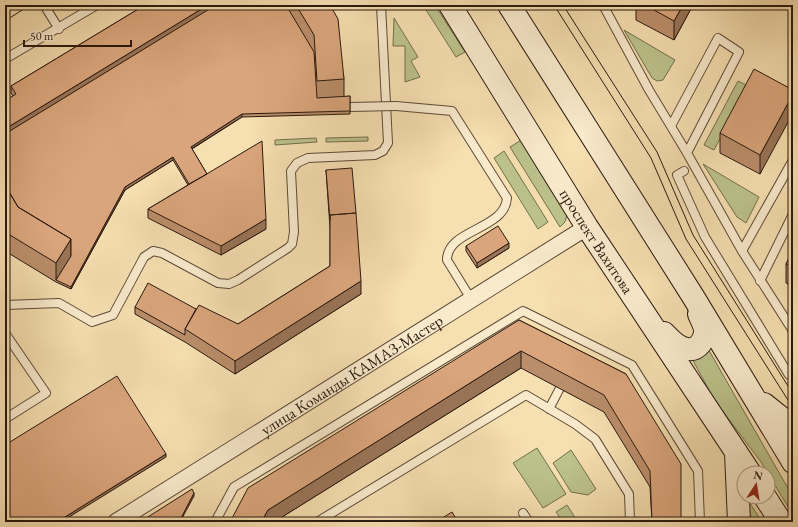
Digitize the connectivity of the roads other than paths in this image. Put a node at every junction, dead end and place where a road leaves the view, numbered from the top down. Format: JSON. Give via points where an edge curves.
{"nodes":[{"id":1,"x":44,"y":5,"type":"edge"},
{"id":2,"x":97,"y":5,"type":"edge"},
{"id":3,"x":381,"y":5,"type":"edge"},
{"id":4,"x":450,"y":5,"type":"edge"},
{"id":5,"x":461,"y":5,"type":"edge"},
{"id":6,"x":500,"y":5,"type":"edge"},
{"id":7,"x":603,"y":5,"type":"edge"},
{"id":8,"x":514,"y":14,"type":"edge"},
{"id":9,"x":58,"y":28,"type":"junction"},
{"id":10,"x":474,"y":45,"type":"junction"},
{"id":11,"x":5,"y":59,"type":"edge"},
{"id":12,"x":346,"y":107,"type":"edge"},
{"id":13,"x":671,"y":126,"type":"junction"},
{"id":14,"x":687,"y":153,"type":"junction"},
{"id":15,"x":793,"y":160,"type":"edge"},
{"id":16,"x":684,"y":171,"type":"dead end"},
{"id":17,"x":793,"y":214,"type":"edge"},
{"id":18,"x":587,"y":226,"type":"junction"},
{"id":19,"x":742,"y":251,"type":"junction"},
{"id":20,"x":760,"y":280,"type":"junction"},
{"id":21,"x":694,"y":298,"type":"junction"},
{"id":22,"x":471,"y":299,"type":"junction"},
{"id":23,"x":5,"y":305,"type":"edge"},
{"id":24,"x":650,"y":320,"type":"junction"},
{"id":25,"x":793,"y":331,"type":"edge"},
{"id":26,"x":5,"y":334,"type":"edge"},
{"id":27,"x":793,"y":375,"type":"edge"},
{"id":28,"x":560,"y":388,"type":"edge"},
{"id":29,"x":752,"y":394,"type":"junction"},
{"id":30,"x":549,"y":408,"type":"junction"},
{"id":31,"x":5,"y":420,"type":"edge"},
{"id":32,"x":793,"y":427,"type":"edge"},
{"id":33,"x":736,"y":451,"type":"junction"},
{"id":34,"x":793,"y":462,"type":"edge"},
{"id":35,"x":745,"y":465,"type":"edge"},
{"id":36,"x":770,"y":505,"type":"edge"},
{"id":37,"x":523,"y":513,"type":"dead end"},
{"id":38,"x":116,"y":522,"type":"edge"},
{"id":39,"x":216,"y":522,"type":"edge"},
{"id":40,"x":317,"y":522,"type":"edge"},
{"id":41,"x":529,"y":522,"type":"edge"},
{"id":42,"x":630,"y":522,"type":"edge"},
{"id":43,"x":700,"y":522,"type":"edge"},
{"id":44,"x":738,"y":522,"type":"edge"},
{"id":45,"x":781,"y":522,"type":"edge"}],
"edges":[{"from":1,"to":9,"type":"lane"},
{"from":2,"to":9,"type":"lane"},
{"from":3,"to":23,"type":"lane","via":[[388,143],[383,151],[375,155],[308,158],[297,162],[291,171],[294,232],[292,244],[288,248],[229,284],[218,283],[162,253],[153,251],[144,257],[113,315],[92,322],[59,303]]},
{"from":4,"to":10,"type":"main road","name":"проспект Вахитова"},
{"from":5,"to":10,"type":"main road"},
{"from":6,"to":8,"type":"main road"},
{"from":7,"to":13,"type":"lane"},
{"from":8,"to":21,"type":"main road"},
{"from":9,"to":11,"type":"lane"},
{"from":10,"to":18,"type":"main road","name":"проспект Вахитова"},
{"from":12,"to":22,"type":"lane","bridge":true,"via":[[396,106],[452,111],[463,127],[507,198],[500,214],[456,242],[448,250],[447,260]]},
{"from":13,"to":14,"type":"lane"},
{"from":13,"to":14,"type":"lane","via":[[718,38],[740,52]]},
{"from":14,"to":19,"type":"lane"},
{"from":15,"to":19,"type":"lane"},
{"from":16,"to":27,"type":"lane","via":[[677,175],[705,237],[789,375]]},
{"from":17,"to":20,"type":"lane"},
{"from":18,"to":22,"type":"street","name":"улица Команды КАМАЗ-Мастер"},
{"from":18,"to":24,"type":"main road","name":"проспект Вахитова"},
{"from":19,"to":20,"type":"lane"},
{"from":20,"to":25,"type":"lane"},
{"from":21,"to":24,"type":"main road","via":[[705,330],[703,340],[697,347],[687,349],[676,344]]},
{"from":21,"to":29,"type":"main road"},
{"from":22,"to":38,"type":"street","name":"улица Команды КАМАЗ-Мастер"},
{"from":24,"to":33,"type":"main road","name":"проспект Вахитова"},
{"from":26,"to":31,"type":"lane","via":[[46,393]]},
{"from":28,"to":30,"type":"lane"},
{"from":29,"to":32,"type":"main road"},
{"from":29,"to":34,"type":"main road"},
{"from":30,"to":40,"type":"lane","via":[[526,395]]},
{"from":30,"to":42,"type":"lane","via":[[595,439],[629,494]]},
{"from":33,"to":35,"type":"main road","name":"проспект Вахитова"},
{"from":33,"to":44,"type":"main road"},
{"from":36,"to":45,"type":"main road"},
{"from":37,"to":41,"type":"lane"},
{"from":39,"to":43,"type":"lane","via":[[234,487],[523,311],[582,344],[632,365],[698,471]]}]}
